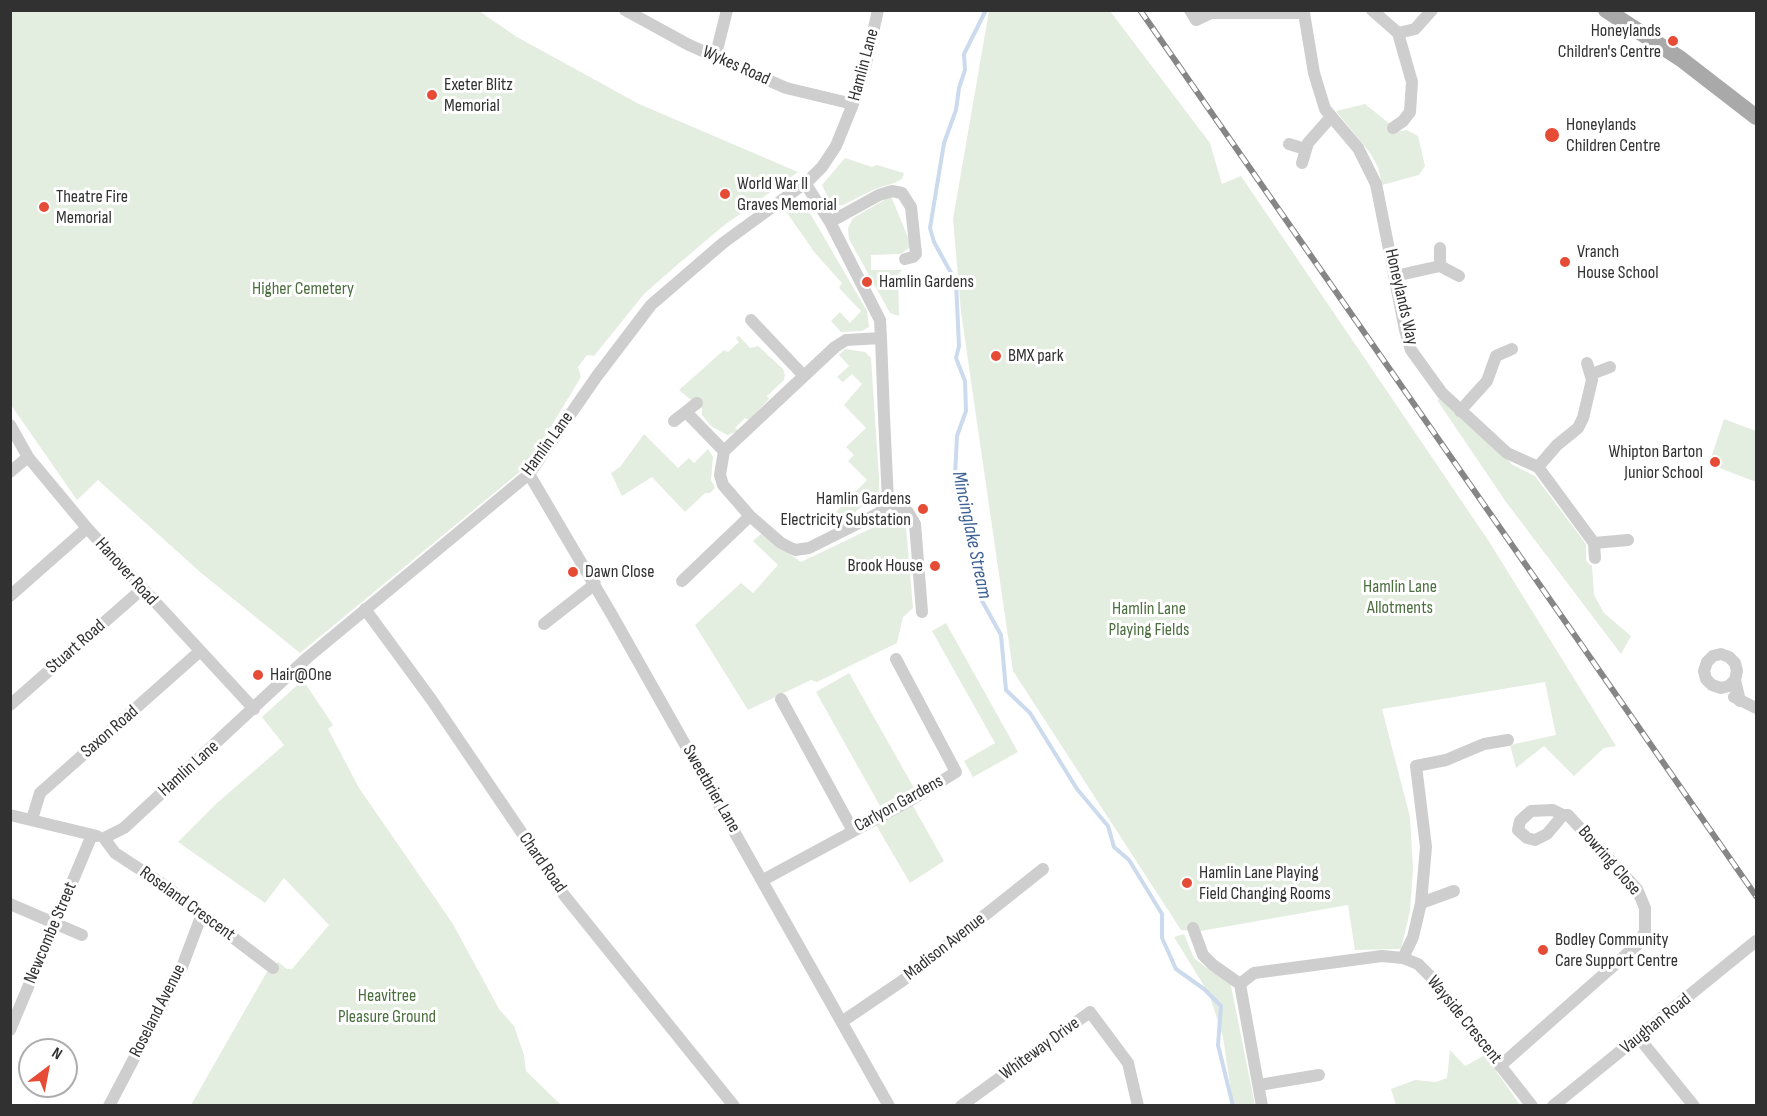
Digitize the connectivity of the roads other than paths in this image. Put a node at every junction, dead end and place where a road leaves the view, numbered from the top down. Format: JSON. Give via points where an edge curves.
{"nodes":[{"id":1,"x":625,"y":10,"type":"edge"},
{"id":2,"x":727,"y":10,"type":"edge"},
{"id":3,"x":878,"y":10,"type":"edge"},
{"id":4,"x":1190,"y":10,"type":"edge"},
{"id":5,"x":1372,"y":10,"type":"edge"},
{"id":6,"x":1432,"y":10,"type":"edge"},
{"id":7,"x":1606,"y":10,"type":"edge"},
{"id":8,"x":1251,"y":12,"type":"edge"},
{"id":9,"x":1304,"y":12,"type":"edge"},
{"id":10,"x":1398,"y":33,"type":"junction"},
{"id":11,"x":716,"y":58,"type":"junction"},
{"id":12,"x":854,"y":104,"type":"junction"},
{"id":13,"x":1756,"y":117,"type":"edge"},
{"id":14,"x":1330,"y":118,"type":"junction"},
{"id":15,"x":1393,"y":128,"type":"dead end"},
{"id":16,"x":1289,"y":144,"type":"dead end"},
{"id":17,"x":1305,"y":149,"type":"junction"},
{"id":18,"x":1302,"y":163,"type":"dead end"},
{"id":19,"x":805,"y":183,"type":"junction"},
{"id":20,"x":830,"y":222,"type":"junction"},
{"id":21,"x":1440,"y":248,"type":"dead end"},
{"id":22,"x":905,"y":259,"type":"dead end"},
{"id":23,"x":1440,"y":266,"type":"junction"},
{"id":24,"x":1395,"y":276,"type":"junction"},
{"id":25,"x":1460,"y":276,"type":"dead end"},
{"id":26,"x":751,"y":320,"type":"dead end"},
{"id":27,"x":881,"y":338,"type":"junction"},
{"id":28,"x":1512,"y":349,"type":"dead end"},
{"id":29,"x":1587,"y":363,"type":"dead end"},
{"id":30,"x":1610,"y":367,"type":"dead end"},
{"id":31,"x":1592,"y":374,"type":"junction"},
{"id":32,"x":804,"y":376,"type":"junction"},
{"id":33,"x":697,"y":403,"type":"dead end"},
{"id":34,"x":1460,"y":411,"type":"junction"},
{"id":35,"x":686,"y":412,"type":"junction"},
{"id":36,"x":674,"y":421,"type":"dead end"},
{"id":37,"x":10,"y":425,"type":"edge"},
{"id":38,"x":724,"y":451,"type":"junction"},
{"id":39,"x":28,"y":457,"type":"junction"},
{"id":40,"x":1538,"y":467,"type":"junction"},
{"id":41,"x":10,"y":472,"type":"edge"},
{"id":42,"x":529,"y":474,"type":"junction"},
{"id":43,"x":888,"y":501,"type":"junction"},
{"id":44,"x":750,"y":516,"type":"junction"},
{"id":45,"x":87,"y":528,"type":"junction"},
{"id":46,"x":1628,"y":540,"type":"dead end"},
{"id":47,"x":1594,"y":543,"type":"junction"},
{"id":48,"x":1596,"y":558,"type":"dead end"},
{"id":49,"x":682,"y":581,"type":"dead end"},
{"id":50,"x":595,"y":584,"type":"junction"},
{"id":51,"x":141,"y":590,"type":"junction"},
{"id":52,"x":10,"y":596,"type":"edge"},
{"id":53,"x":365,"y":609,"type":"junction"},
{"id":54,"x":922,"y":612,"type":"dead end"},
{"id":55,"x":544,"y":624,"type":"dead end"},
{"id":56,"x":200,"y":652,"type":"junction"},
{"id":57,"x":897,"y":659,"type":"dead end"},
{"id":58,"x":1735,"y":680,"type":"junction"},
{"id":59,"x":1721,"y":688,"type":"junction"},
{"id":60,"x":781,"y":699,"type":"dead end"},
{"id":61,"x":1740,"y":701,"type":"junction"},
{"id":62,"x":10,"y":705,"type":"edge"},
{"id":63,"x":1756,"y":708,"type":"edge"},
{"id":64,"x":254,"y":709,"type":"junction"},
{"id":65,"x":1508,"y":740,"type":"dead end"},
{"id":66,"x":10,"y":815,"type":"edge"},
{"id":67,"x":1563,"y":815,"type":"dead end"},
{"id":68,"x":32,"y":819,"type":"junction"},
{"id":69,"x":852,"y":829,"type":"junction"},
{"id":70,"x":98,"y":837,"type":"junction"},
{"id":71,"x":1043,"y":869,"type":"dead end"},
{"id":72,"x":763,"y":880,"type":"junction"},
{"id":73,"x":1454,"y":891,"type":"dead end"},
{"id":74,"x":1421,"y":903,"type":"junction"},
{"id":75,"x":10,"y":904,"type":"edge"},
{"id":76,"x":202,"y":914,"type":"junction"},
{"id":77,"x":55,"y":923,"type":"junction"},
{"id":78,"x":1194,"y":928,"type":"dead end"},
{"id":79,"x":82,"y":934,"type":"dead end"},
{"id":80,"x":1756,"y":941,"type":"edge"},
{"id":81,"x":1403,"y":958,"type":"junction"},
{"id":82,"x":273,"y":968,"type":"dead end"},
{"id":83,"x":1240,"y":984,"type":"junction"},
{"id":84,"x":843,"y":1021,"type":"junction"},
{"id":85,"x":10,"y":1030,"type":"edge"},
{"id":86,"x":1639,"y":1038,"type":"junction"},
{"id":87,"x":1500,"y":1066,"type":"junction"},
{"id":88,"x":1319,"y":1075,"type":"dead end"},
{"id":89,"x":1259,"y":1085,"type":"junction"},
{"id":90,"x":1687,"y":1103,"type":"edge"},
{"id":91,"x":109,"y":1106,"type":"edge"},
{"id":92,"x":734,"y":1106,"type":"edge"},
{"id":93,"x":889,"y":1106,"type":"edge"},
{"id":94,"x":961,"y":1106,"type":"edge"},
{"id":95,"x":1138,"y":1106,"type":"edge"},
{"id":96,"x":1262,"y":1106,"type":"edge"},
{"id":97,"x":1532,"y":1106,"type":"edge"},
{"id":98,"x":1553,"y":1106,"type":"edge"}],
"edges":[{"from":1,"to":11,"type":"street","name":"Wykes Road"},
{"from":2,"to":11,"type":"street"},
{"from":3,"to":12,"type":"street","name":"Hamlin Lane"},
{"from":4,"to":8,"type":"street","via":[[1196,20],[1211,13]]},
{"from":5,"to":10,"type":"street"},
{"from":6,"to":10,"type":"street","via":[[1415,29]]},
{"from":7,"to":13,"type":"main road","via":[[1681,59]]},
{"from":8,"to":9,"type":"street"},
{"from":9,"to":14,"type":"street","name":"Honeylands Way","via":[[1314,74]]},
{"from":10,"to":15,"type":"street","via":[[1413,94],[1410,112]]},
{"from":11,"to":12,"type":"street","name":"Wykes Road","via":[[786,88]]},
{"from":12,"to":19,"type":"street","name":"Hamlin Lane","via":[[835,148]]},
{"from":14,"to":17,"type":"street"},
{"from":14,"to":24,"type":"street","name":"Honeylands Way","via":[[1358,148],[1376,184]]},
{"from":16,"to":17,"type":"street"},
{"from":17,"to":18,"type":"street"},
{"from":19,"to":20,"type":"street"},
{"from":19,"to":42,"type":"street","name":"Hamlin Lane","via":[[723,243],[651,305]]},
{"from":20,"to":22,"type":"street","via":[[879,195],[902,193],[911,207],[916,254]]},
{"from":20,"to":27,"type":"street","via":[[880,320]]},
{"from":21,"to":23,"type":"street"},
{"from":23,"to":24,"type":"street"},
{"from":23,"to":25,"type":"street"},
{"from":24,"to":34,"type":"street","name":"Honeylands Way","via":[[1411,350]]},
{"from":26,"to":32,"type":"street"},
{"from":27,"to":32,"type":"street","via":[[846,340]]},
{"from":27,"to":43,"type":"street"},
{"from":28,"to":34,"type":"street","via":[[1493,352],[1487,381]]},
{"from":29,"to":31,"type":"street"},
{"from":30,"to":31,"type":"street"},
{"from":31,"to":40,"type":"street","via":[[1580,424]]},
{"from":32,"to":38,"type":"street"},
{"from":33,"to":35,"type":"street"},
{"from":34,"to":40,"type":"street","name":"Honeylands Way","via":[[1507,453]]},
{"from":35,"to":36,"type":"street"},
{"from":35,"to":38,"type":"street"},
{"from":37,"to":39,"type":"street","name":"Hanover Road"},
{"from":38,"to":44,"type":"street","via":[[720,475],[723,485]]},
{"from":39,"to":41,"type":"street"},
{"from":39,"to":45,"type":"street","name":"Hanover Road"},
{"from":40,"to":47,"type":"street"},
{"from":42,"to":50,"type":"street","name":"Sweetbrier Lane"},
{"from":42,"to":53,"type":"street","name":"Hamlin Lane"},
{"from":43,"to":44,"type":"street","via":[[879,513],[809,548],[795,550]]},
{"from":43,"to":54,"type":"street","via":[[908,512],[915,524]]},
{"from":44,"to":49,"type":"street"},
{"from":45,"to":51,"type":"street","name":"Hanover Road"},
{"from":45,"to":52,"type":"street"},
{"from":46,"to":47,"type":"street"},
{"from":47,"to":48,"type":"street"},
{"from":50,"to":55,"type":"street"},
{"from":50,"to":72,"type":"street","name":"Sweetbrier Lane"},
{"from":51,"to":56,"type":"street","name":"Hanover Road"},
{"from":51,"to":62,"type":"street","name":"Stuart Road"},
{"from":53,"to":64,"type":"street","name":"Hamlin Lane"},
{"from":53,"to":92,"type":"street","name":"Chard Road","via":[[564,895]]},
{"from":56,"to":64,"type":"street","name":"Hanover Road"},
{"from":56,"to":68,"type":"street","name":"Saxon Road","via":[[40,793]]},
{"from":57,"to":69,"type":"street","name":"Carlyon Gardens","via":[[956,772]]},
{"from":58,"to":59,"type":"street"},
{"from":58,"to":59,"type":"street","via":[[1736,663],[1721,654],[1713,657],[1704,671],[1706,679]]},
{"from":58,"to":61,"type":"street"},
{"from":59,"to":61,"type":"street"},
{"from":60,"to":69,"type":"street"},
{"from":61,"to":63,"type":"street"},
{"from":64,"to":70,"type":"street","name":"Hamlin Lane","via":[[124,828]]},
{"from":65,"to":74,"type":"street","via":[[1416,766],[1426,847]]},
{"from":66,"to":68,"type":"street"},
{"from":67,"to":87,"type":"street","name":"Bowring Close","via":[[1568,815],[1637,889],[1646,908],[1645,933],[1637,945]]},
{"from":68,"to":70,"type":"street"},
{"from":69,"to":72,"type":"street","name":"Carlyon Gardens"},
{"from":70,"to":76,"type":"street","name":"Roseland Crescent"},
{"from":70,"to":77,"type":"street","name":"Newcombe Street"},
{"from":71,"to":84,"type":"street","name":"Madison Avenue","via":[[902,981]]},
{"from":72,"to":84,"type":"street","name":"Sweetbrier Lane"},
{"from":73,"to":74,"type":"street"},
{"from":74,"to":81,"type":"street"},
{"from":75,"to":77,"type":"street"},
{"from":76,"to":82,"type":"street","name":"Roseland Crescent"},
{"from":76,"to":91,"type":"street","name":"Roseland Avenue","via":[[182,967]]},
{"from":77,"to":79,"type":"street"},
{"from":77,"to":85,"type":"street","name":"Newcombe Street"},
{"from":78,"to":83,"type":"street","via":[[1203,955]]},
{"from":80,"to":86,"type":"street","name":"Vaughan Road"},
{"from":81,"to":83,"type":"street","via":[[1382,956],[1264,971],[1254,973]]},
{"from":81,"to":87,"type":"street","name":"Wayside Crescent","via":[[1418,964],[1430,976]]},
{"from":83,"to":89,"type":"street"},
{"from":84,"to":93,"type":"street","name":"Sweetbrier Lane"},
{"from":86,"to":90,"type":"street"},
{"from":86,"to":98,"type":"street","name":"Vaughan Road"},
{"from":87,"to":97,"type":"street","name":"Wayside Crescent"},
{"from":88,"to":89,"type":"street"},
{"from":89,"to":96,"type":"street"},
{"from":94,"to":95,"type":"street","name":"Whiteway Drive","via":[[1090,1012],[1128,1063]]}]}
